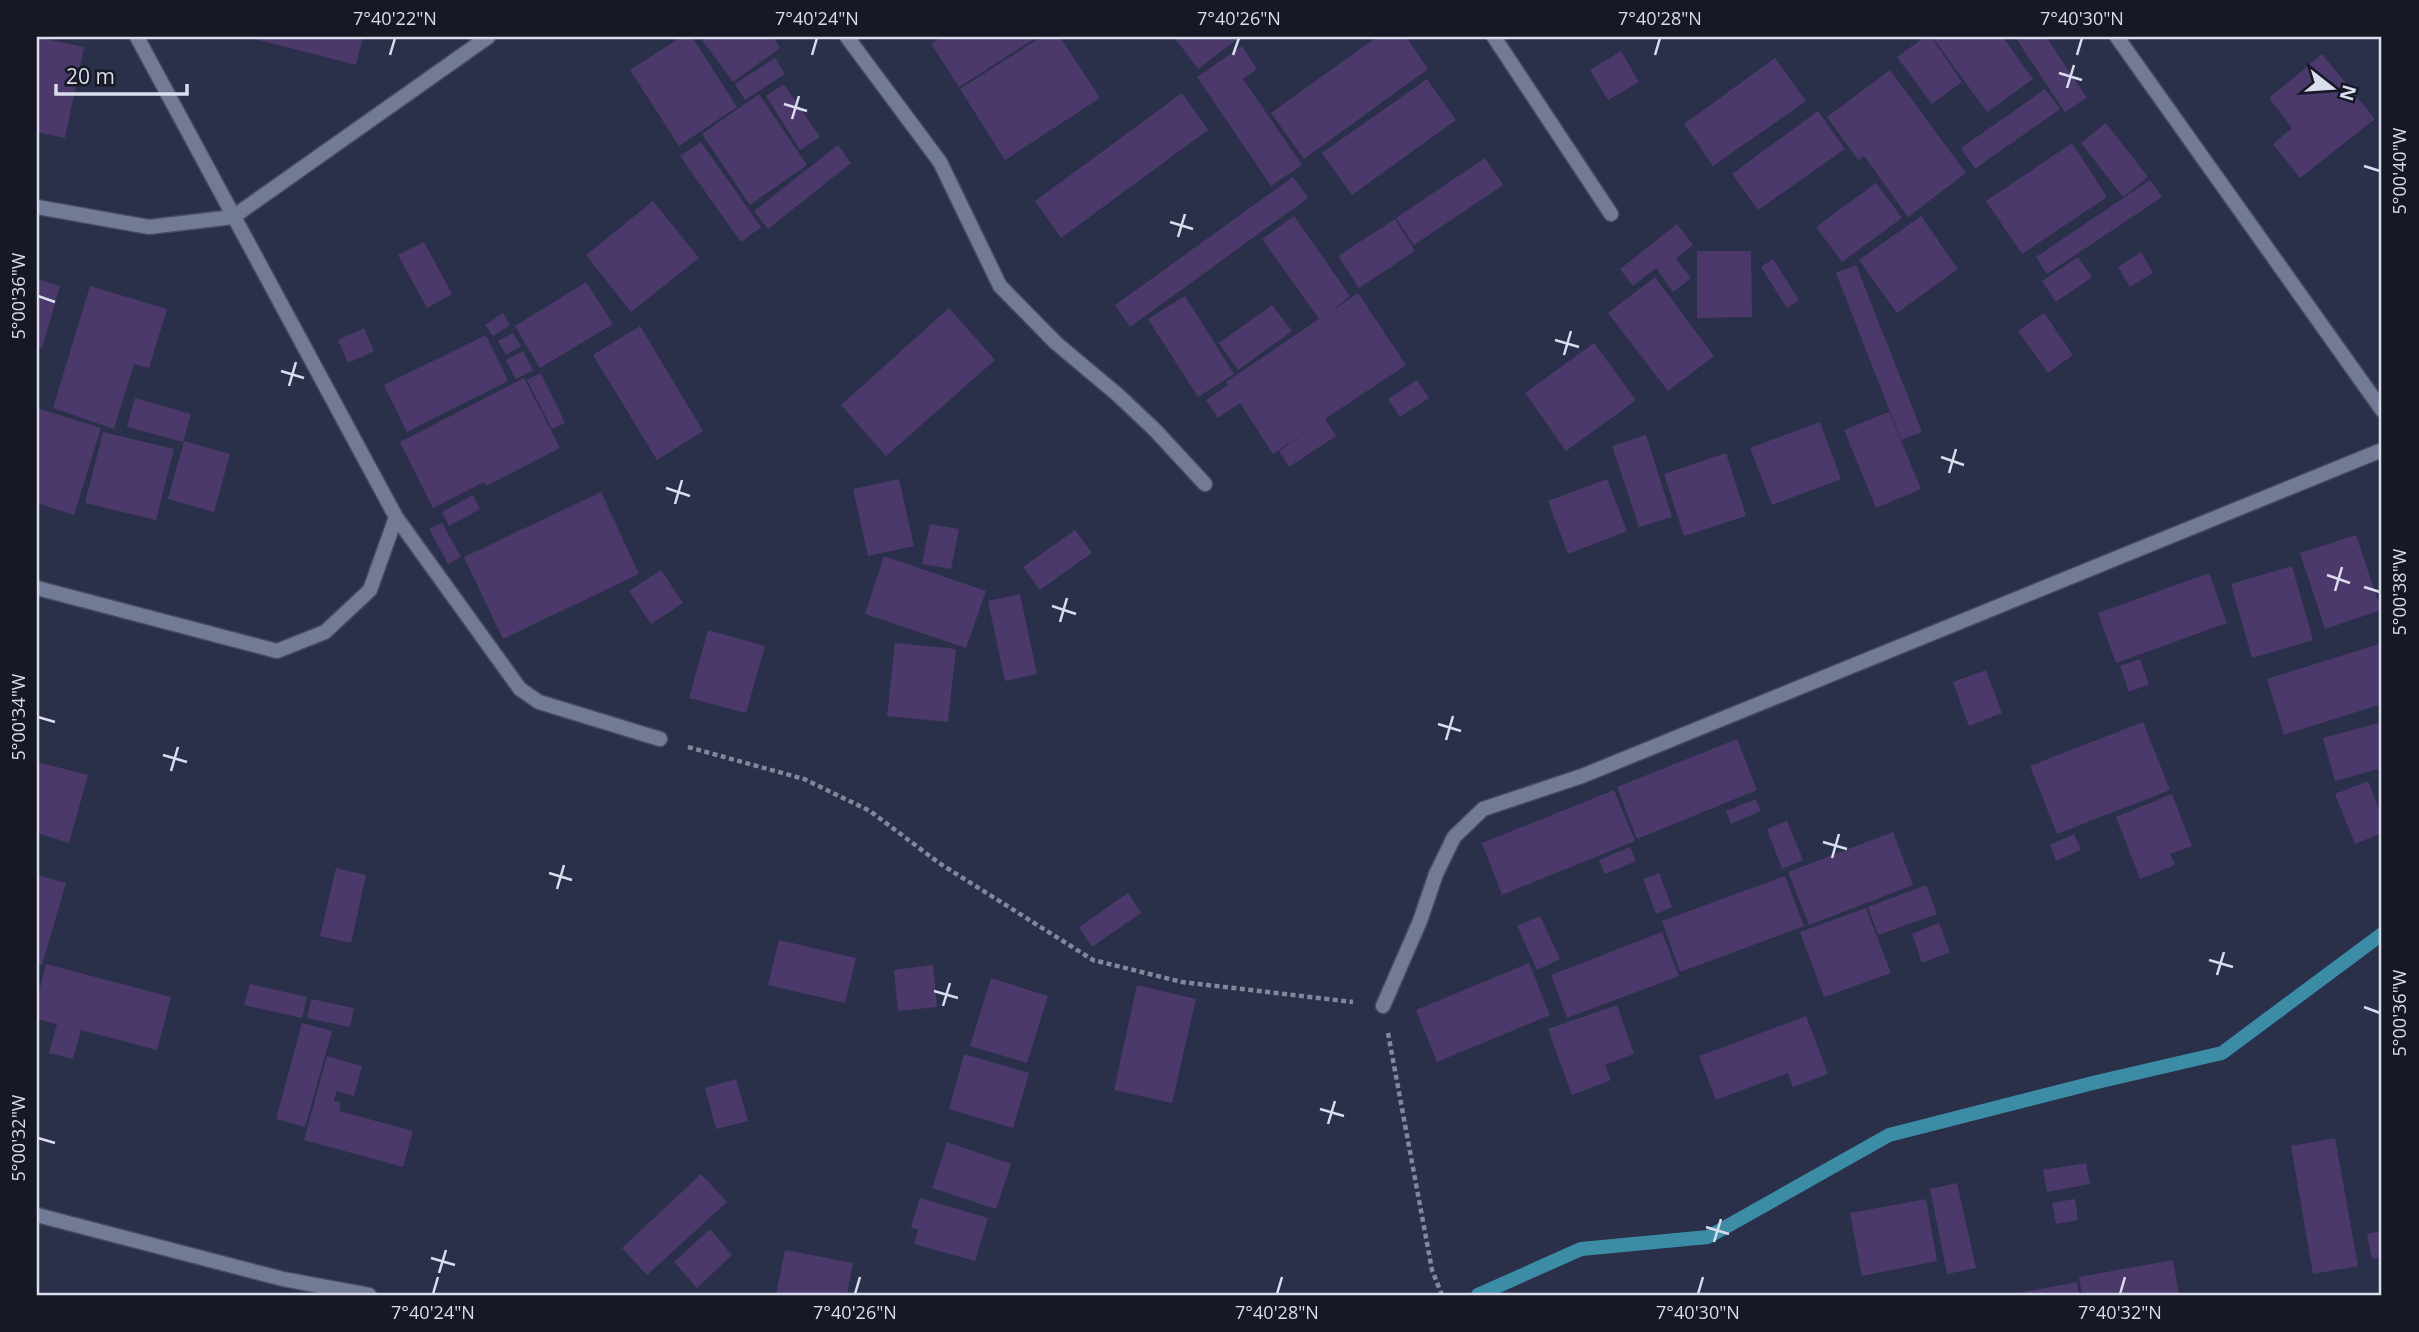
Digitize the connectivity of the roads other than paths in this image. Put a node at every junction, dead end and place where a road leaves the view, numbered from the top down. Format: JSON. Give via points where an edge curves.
{"nodes":[{"id":1,"x":137,"y":37,"type":"edge"},
{"id":2,"x":488,"y":37,"type":"edge"},
{"id":3,"x":847,"y":37,"type":"edge"},
{"id":4,"x":1494,"y":37,"type":"edge"},
{"id":5,"x":2118,"y":37,"type":"edge"},
{"id":6,"x":37,"y":207,"type":"edge"},
{"id":7,"x":1611,"y":214,"type":"dead end"},
{"id":8,"x":233,"y":217,"type":"junction"},
{"id":9,"x":2382,"y":410,"type":"edge"},
{"id":10,"x":2382,"y":450,"type":"edge"},
{"id":11,"x":1205,"y":484,"type":"dead end"},
{"id":12,"x":396,"y":517,"type":"junction"},
{"id":13,"x":37,"y":589,"type":"edge"},
{"id":14,"x":660,"y":739,"type":"road end"},
{"id":15,"x":1383,"y":1006,"type":"road end"},
{"id":16,"x":37,"y":1215,"type":"edge"},
{"id":17,"x":369,"y":1295,"type":"edge"}],
"edges":[{"from":1,"to":8,"type":"street"},
{"from":2,"to":8,"type":"street"},
{"from":3,"to":11,"type":"street","via":[[940,162],[1000,286],[1056,343],[1156,430]]},
{"from":4,"to":7,"type":"street"},
{"from":5,"to":9,"type":"street"},
{"from":6,"to":8,"type":"street","via":[[149,227]]},
{"from":8,"to":12,"type":"street"},
{"from":10,"to":15,"type":"street","via":[[1582,776],[1483,809],[1454,837]]},
{"from":12,"to":13,"type":"street","via":[[370,590],[325,632],[277,651]]},
{"from":12,"to":14,"type":"street","via":[[528,696]]},
{"from":16,"to":17,"type":"street","via":[[283,1279]]}]}
